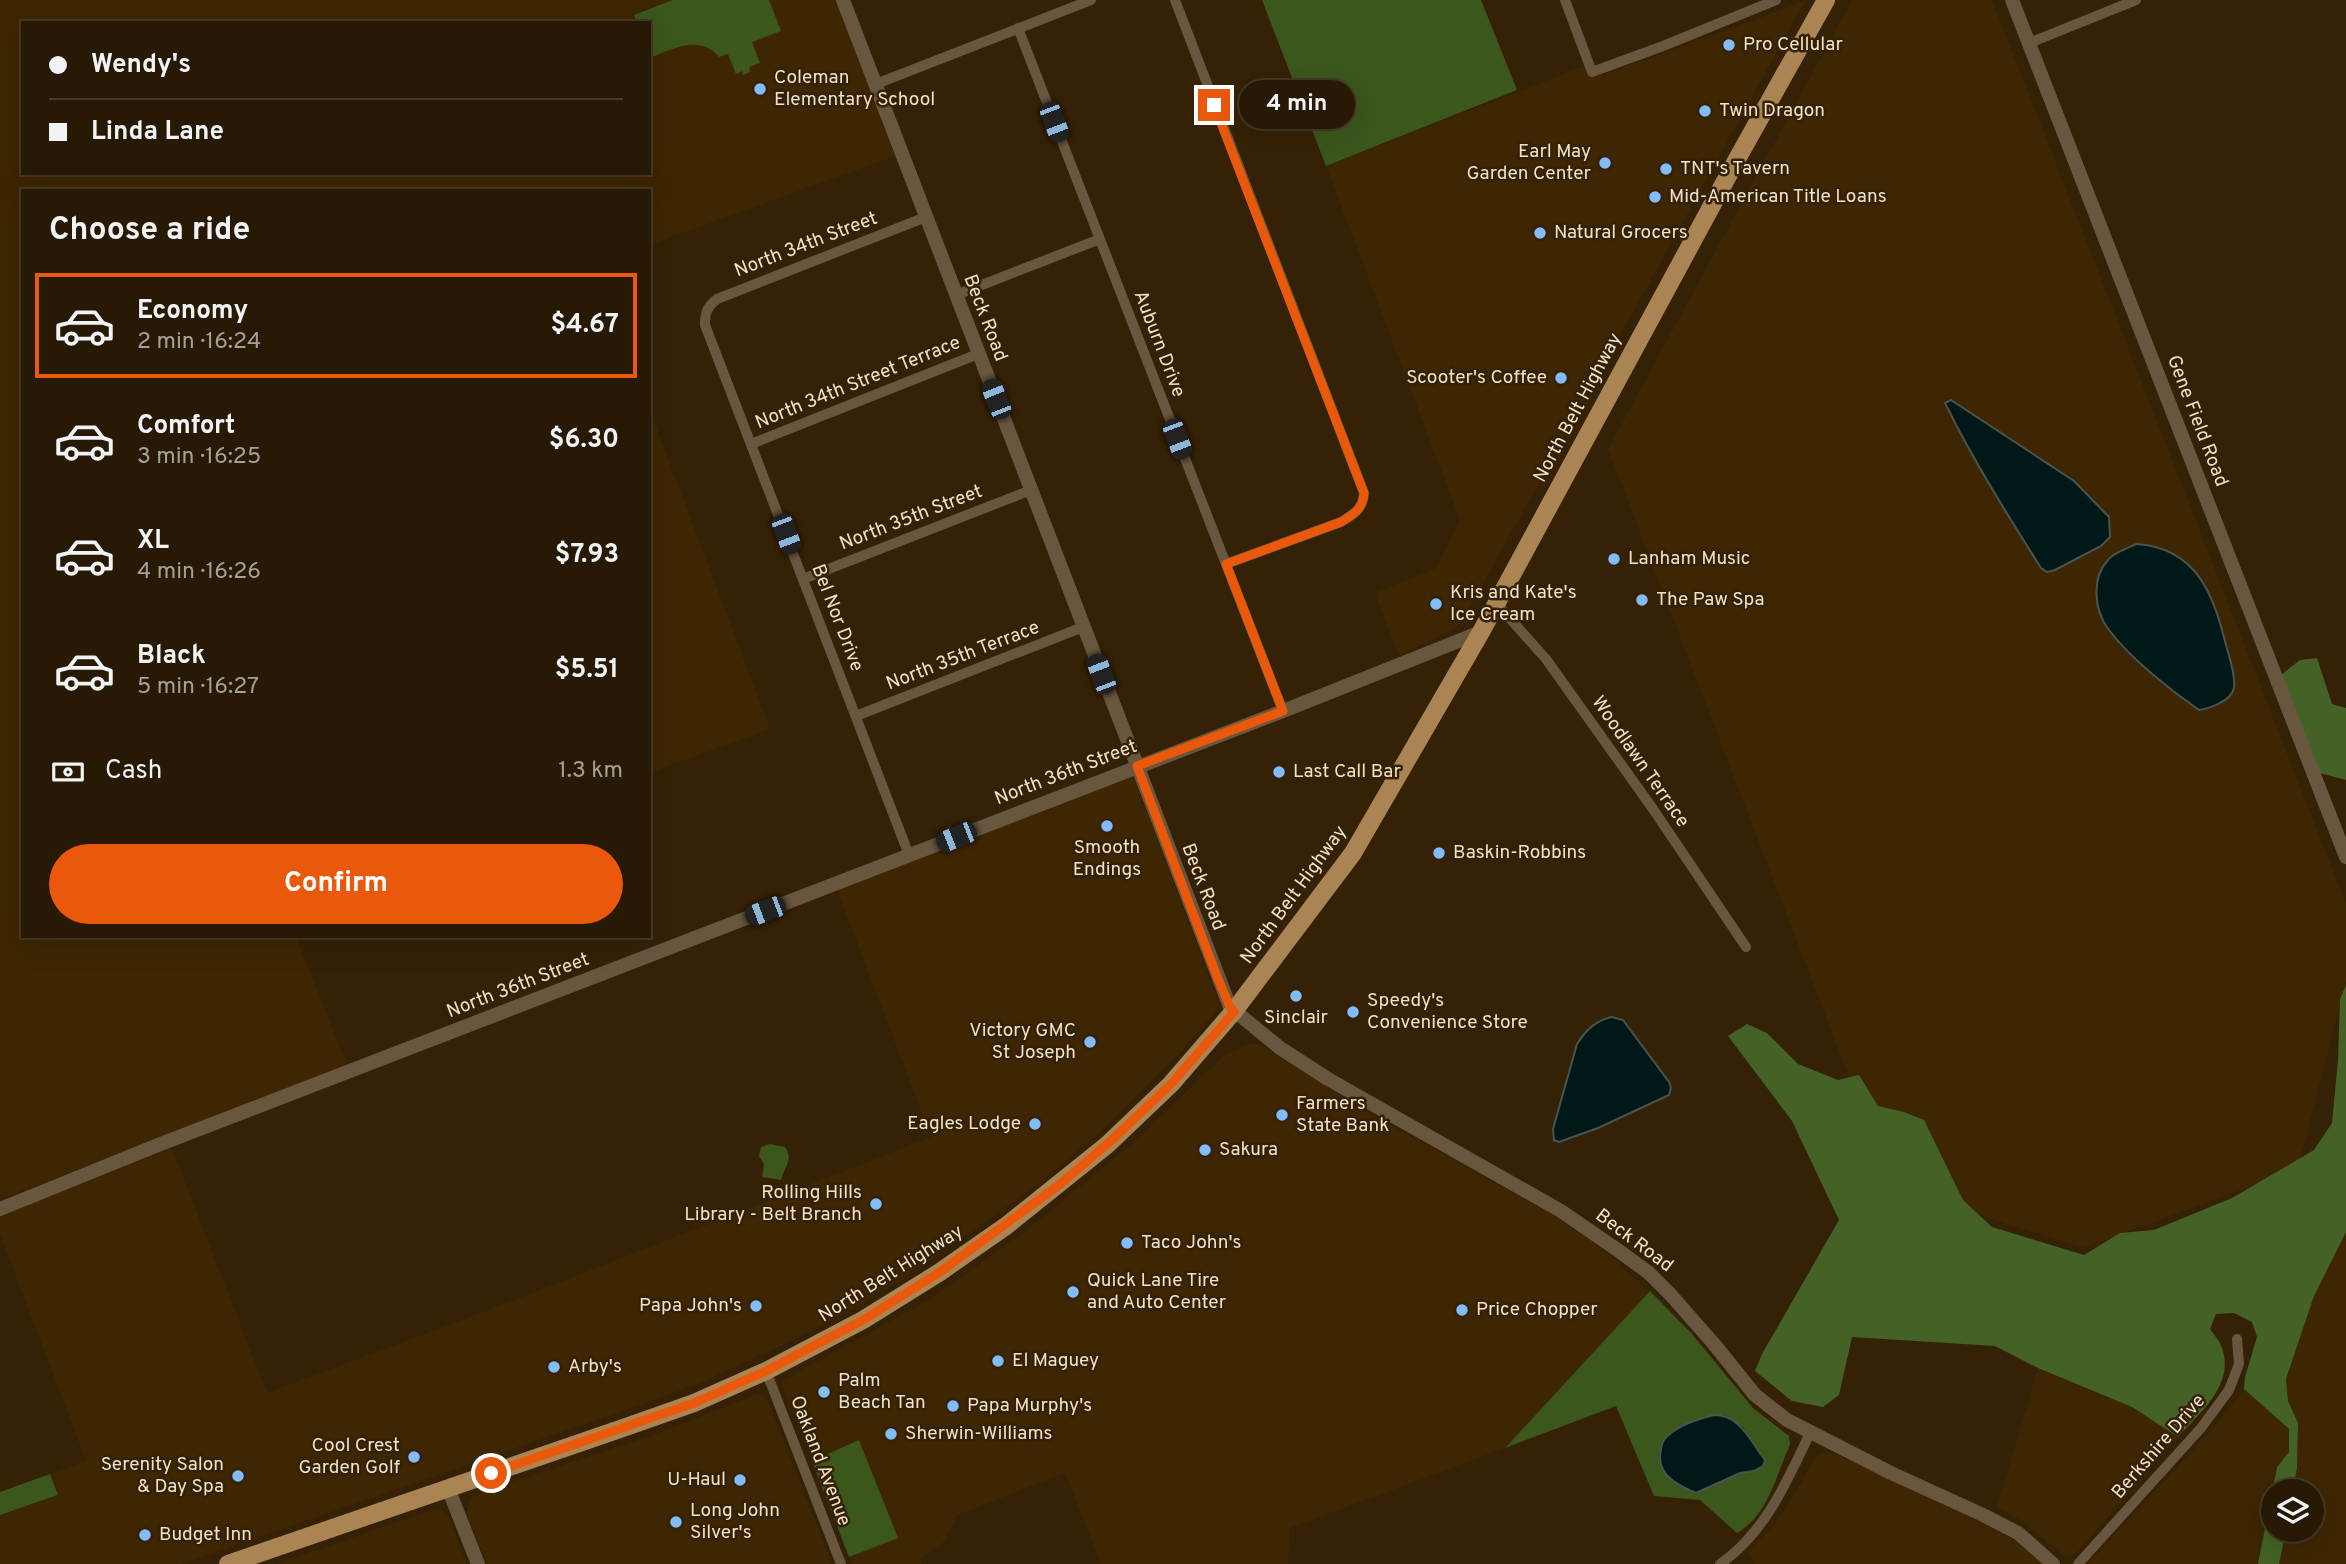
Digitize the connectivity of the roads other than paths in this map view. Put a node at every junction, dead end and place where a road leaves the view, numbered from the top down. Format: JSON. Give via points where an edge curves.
{"nodes":[{"id":1,"x":843,"y":0,"type":"edge"},
{"id":2,"x":1091,"y":0,"type":"edge"},
{"id":3,"x":1175,"y":0,"type":"edge"},
{"id":4,"x":1564,"y":0,"type":"edge"},
{"id":5,"x":1742,"y":0,"type":"edge"},
{"id":6,"x":1776,"y":0,"type":"edge"},
{"id":7,"x":1826,"y":0,"type":"edge"},
{"id":8,"x":2012,"y":0,"type":"edge"},
{"id":9,"x":2136,"y":0,"type":"edge"},
{"id":10,"x":1747,"y":11,"type":"junction"},
{"id":11,"x":1018,"y":29,"type":"junction"},
{"id":12,"x":2029,"y":43,"type":"junction"},
{"id":13,"x":876,"y":84,"type":"junction"},
{"id":14,"x":926,"y":217,"type":"junction"},
{"id":15,"x":1100,"y":239,"type":"junction"},
{"id":16,"x":956,"y":296,"type":"junction"},
{"id":17,"x":705,"y":314,"type":"joint"},
{"id":18,"x":978,"y":354,"type":"junction"},
{"id":19,"x":751,"y":444,"type":"junction"},
{"id":20,"x":1031,"y":490,"type":"junction"},
{"id":21,"x":1226,"y":564,"type":"junction"},
{"id":22,"x":803,"y":579,"type":"junction"},
{"id":23,"x":1496,"y":603,"type":"junction"},
{"id":24,"x":1083,"y":627,"type":"junction"},
{"id":25,"x":1481,"y":632,"type":"junction"},
{"id":26,"x":1283,"y":711,"type":"junction"},
{"id":27,"x":856,"y":716,"type":"junction"},
{"id":28,"x":1137,"y":766,"type":"junction"},
{"id":29,"x":909,"y":855,"type":"junction"},
{"id":30,"x":2346,"y":857,"type":"edge"},
{"id":31,"x":1746,"y":947,"type":"dead end"},
{"id":32,"x":1234,"y":1012,"type":"junction"},
{"id":33,"x":0,"y":1209,"type":"edge"},
{"id":34,"x":2237,"y":1339,"type":"dead end"},
{"id":35,"x":766,"y":1371,"type":"junction"},
{"id":36,"x":1811,"y":1431,"type":"junction"},
{"id":37,"x":448,"y":1488,"type":"junction"},
{"id":38,"x":228,"y":1564,"type":"edge"},
{"id":39,"x":478,"y":1564,"type":"edge"},
{"id":40,"x":841,"y":1564,"type":"edge"},
{"id":41,"x":1720,"y":1564,"type":"edge"},
{"id":42,"x":2053,"y":1564,"type":"edge"},
{"id":43,"x":2078,"y":1564,"type":"edge"}],
"edges":[{"from":1,"to":13,"type":"street","name":"Beck Road"},
{"from":2,"to":11,"type":"street"},
{"from":3,"to":21,"type":"street","via":[[1364,493],[1358,511],[1341,522]]},
{"from":4,"to":10,"type":"street","via":[[1592,72]]},
{"from":5,"to":10,"type":"street"},
{"from":6,"to":10,"type":"street"},
{"from":7,"to":23,"type":"main road","name":"North Belt Highway"},
{"from":8,"to":12,"type":"street","name":"Gene Field Road"},
{"from":9,"to":12,"type":"street"},
{"from":11,"to":13,"type":"street"},
{"from":11,"to":15,"type":"street","name":"Auburn Drive"},
{"from":12,"to":30,"type":"street","name":"Gene Field Road"},
{"from":13,"to":14,"type":"street","name":"Beck Road"},
{"from":14,"to":16,"type":"street","name":"Beck Road"},
{"from":14,"to":17,"type":"street","name":"North 34th Street","via":[[717,299]]},
{"from":15,"to":16,"type":"street"},
{"from":15,"to":21,"type":"street","name":"Auburn Drive"},
{"from":16,"to":18,"type":"street","name":"Beck Road"},
{"from":17,"to":19,"type":"street","name":"Bel Nor Drive","via":[[705,325]]},
{"from":18,"to":19,"type":"street","name":"North 34th Street Terrace"},
{"from":18,"to":20,"type":"street","name":"Beck Road"},
{"from":19,"to":22,"type":"street","name":"Bel Nor Drive"},
{"from":20,"to":22,"type":"street","name":"North 35th Street"},
{"from":20,"to":24,"type":"street","name":"Beck Road"},
{"from":21,"to":26,"type":"street","name":"Auburn Drive"},
{"from":22,"to":27,"type":"street","name":"Bel Nor Drive"},
{"from":23,"to":25,"type":"main road","name":"North Belt Highway"},
{"from":23,"to":31,"type":"street","name":"Woodlawn Terrace","via":[[1546,659]]},
{"from":24,"to":27,"type":"street","name":"North 35th Terrace"},
{"from":24,"to":28,"type":"street","name":"Beck Road"},
{"from":25,"to":26,"type":"street","name":"North 36th Street"},
{"from":25,"to":32,"type":"main road","name":"North Belt Highway","via":[[1353,853]]},
{"from":26,"to":28,"type":"street","name":"North 36th Street"},
{"from":27,"to":29,"type":"street","name":"Bel Nor Drive"},
{"from":28,"to":29,"type":"street","name":"North 36th Street"},
{"from":28,"to":32,"type":"street","name":"Beck Road"},
{"from":29,"to":33,"type":"street","name":"North 36th Street"},
{"from":32,"to":35,"type":"main road","name":"North Belt Highway","via":[[1171,1084],[1016,1219],[863,1320]]},
{"from":32,"to":36,"type":"street","name":"Beck Road","via":[[1328,1079],[1561,1211],[1619,1251],[1670,1294],[1755,1395],[1787,1420]]},
{"from":34,"to":43,"type":"street","name":"Berkshire Drive","via":[[2239,1364],[2229,1390],[2201,1429]]},
{"from":35,"to":37,"type":"main road","name":"North Belt Highway","via":[[694,1403]]},
{"from":35,"to":40,"type":"street","name":"Oakland Avenue"},
{"from":36,"to":41,"type":"street","via":[[1773,1507],[1749,1540]]},
{"from":36,"to":42,"type":"street","name":"Beck Road","via":[[2018,1533]]},
{"from":37,"to":38,"type":"main road","name":"North Belt Highway"},
{"from":37,"to":39,"type":"street"}]}
